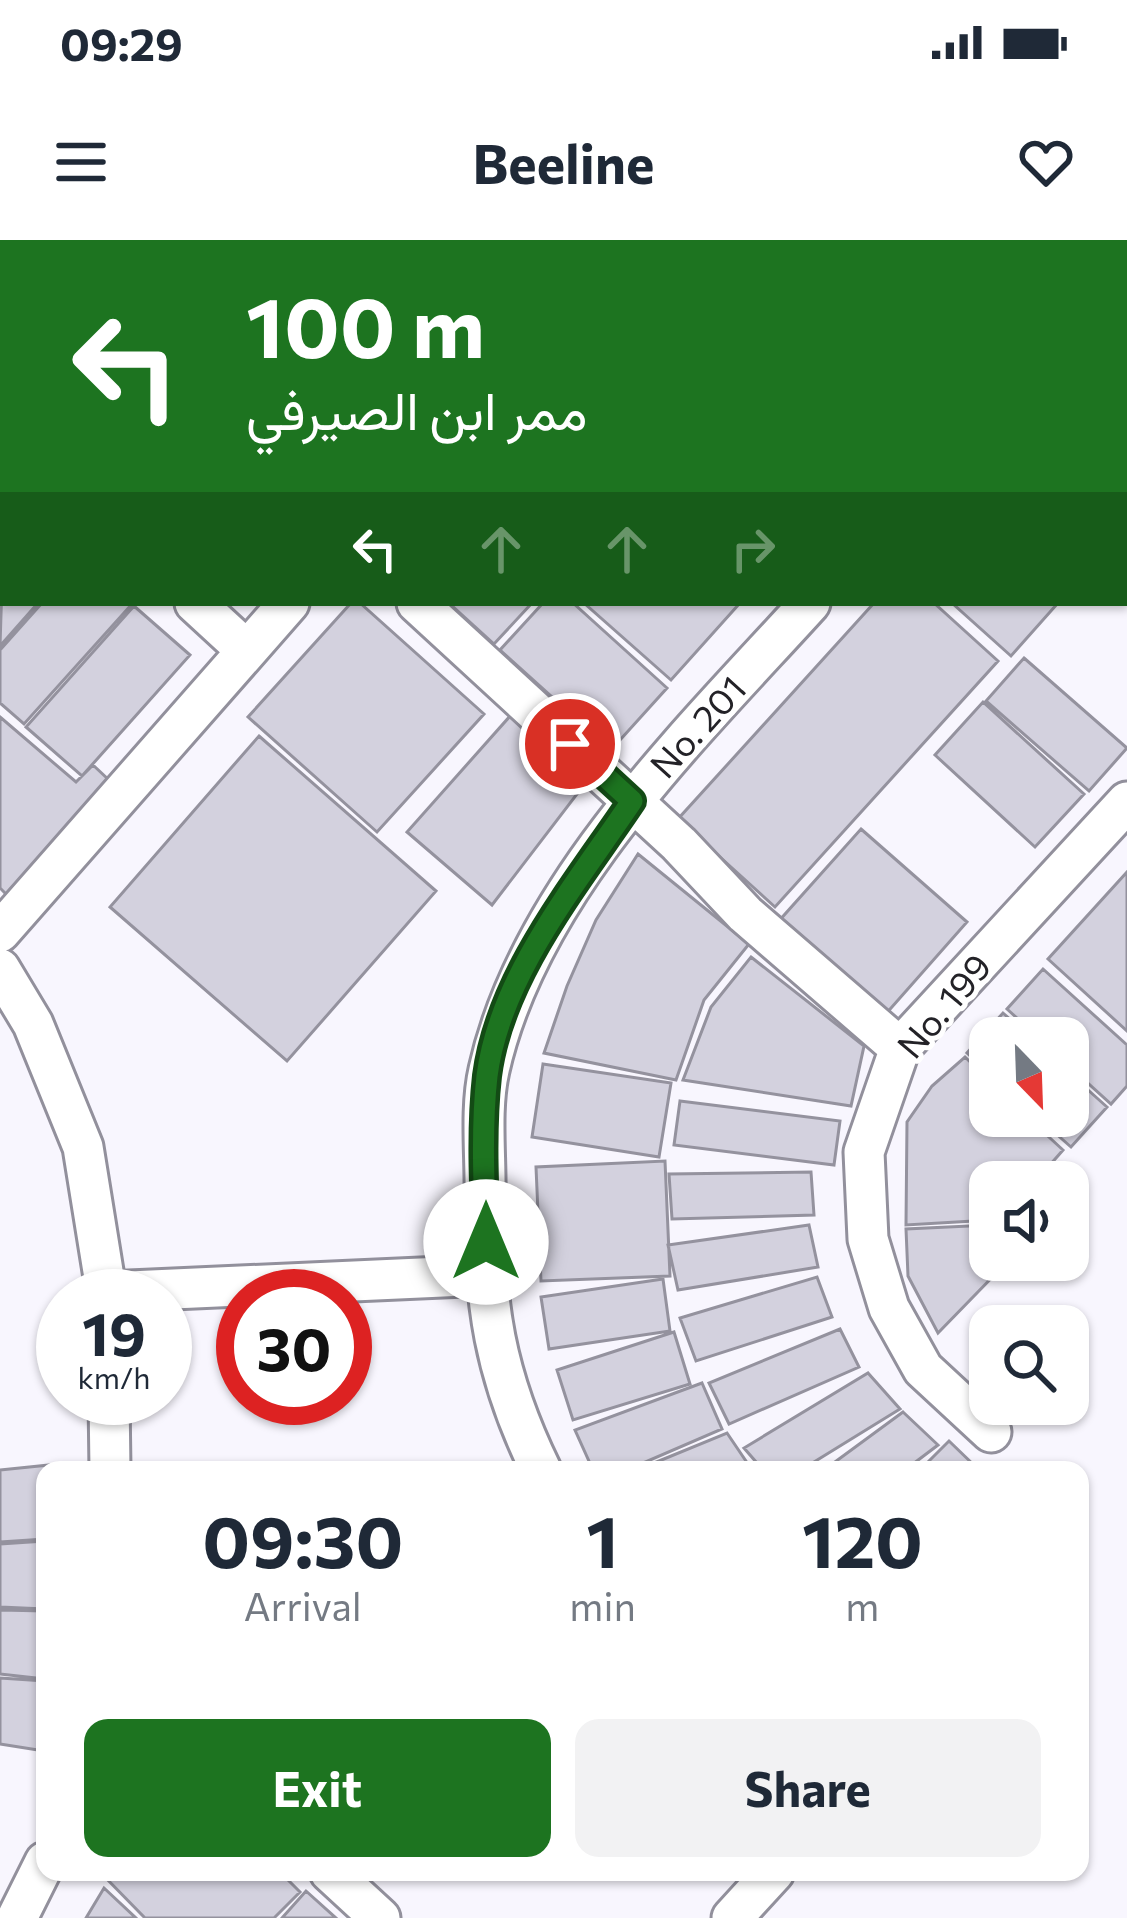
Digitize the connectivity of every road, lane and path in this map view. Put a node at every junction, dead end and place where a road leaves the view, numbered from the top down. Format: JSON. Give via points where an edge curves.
{"nodes":[{"id":1,"x":198,"y":606,"type":"edge"},
{"id":2,"x":286,"y":606,"type":"edge"},
{"id":3,"x":420,"y":606,"type":"edge"},
{"id":4,"x":807,"y":606,"type":"edge"},
{"id":5,"x":246,"y":650,"type":"junction"},
{"id":6,"x":632,"y":801,"type":"junction"},
{"id":7,"x":1127,"y":802,"type":"edge"},
{"id":8,"x":0,"y":932,"type":"edge"},
{"id":9,"x":0,"y":969,"type":"edge"},
{"id":10,"x":900,"y":1048,"type":"junction"},
{"id":11,"x":103,"y":1269,"type":"edge"},
{"id":12,"x":487,"y":1275,"type":"junction"},
{"id":13,"x":192,"y":1290,"type":"edge"},
{"id":14,"x":109,"y":1425,"type":"edge"},
{"id":15,"x":991,"y":1432,"type":"dead end"},
{"id":16,"x":110,"y":1461,"type":"edge"},
{"id":17,"x":537,"y":1461,"type":"edge"},
{"id":18,"x":36,"y":1880,"type":"edge"},
{"id":19,"x":340,"y":1881,"type":"edge"},
{"id":20,"x":766,"y":1881,"type":"edge"},
{"id":21,"x":17,"y":1918,"type":"edge"},
{"id":22,"x":380,"y":1918,"type":"edge"},
{"id":23,"x":733,"y":1918,"type":"edge"}],
"edges":[{"from":1,"to":5,"type":"street"},
{"from":2,"to":5,"type":"street"},
{"from":3,"to":6,"type":"street"},
{"from":4,"to":6,"type":"street","name":"No. 201"},
{"from":5,"to":8,"type":"street"},
{"from":6,"to":10,"type":"street","via":[[745,914]]},
{"from":6,"to":12,"type":"street","name":"No. 201","via":[[533,947],[508,1006],[488,1074]]},
{"from":7,"to":10,"type":"street","name":"No. 199"},
{"from":9,"to":11,"type":"street","via":[[33,1024],[83,1147]]},
{"from":10,"to":15,"type":"street","name":"No. 199","via":[[864,1152],[868,1239],[889,1308],[923,1369]]},
{"from":12,"to":13,"type":"street"},
{"from":12,"to":17,"type":"street","name":"No. 201","via":[[494,1348]]},
{"from":14,"to":16,"type":"street"},
{"from":18,"to":21,"type":"street"},
{"from":19,"to":22,"type":"street"},
{"from":20,"to":23,"type":"street"}]}
